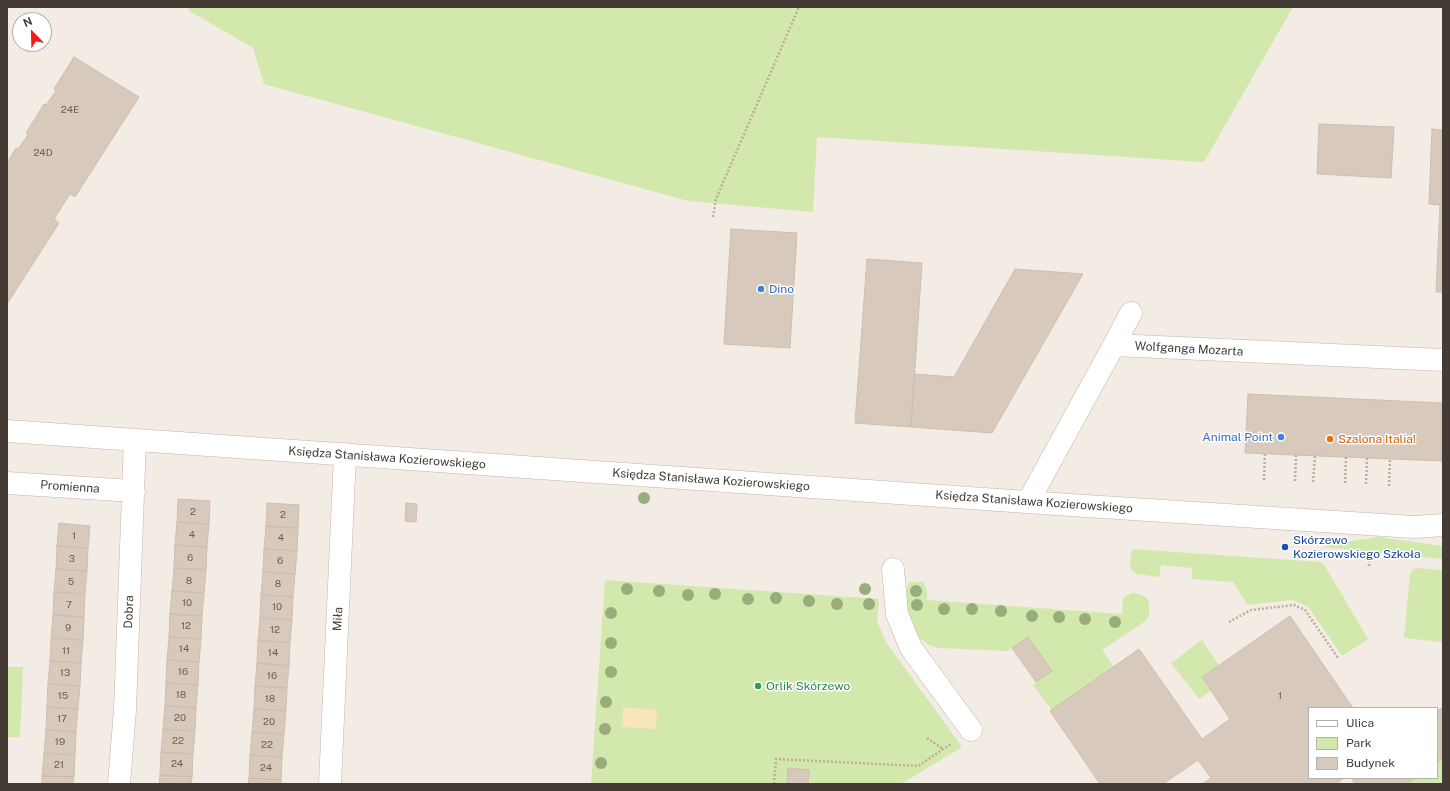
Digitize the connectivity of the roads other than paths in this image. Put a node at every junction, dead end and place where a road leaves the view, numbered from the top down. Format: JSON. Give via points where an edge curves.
{"nodes":[{"id":1,"x":1131,"y":313,"type":"dead end"},
{"id":2,"x":1114,"y":346,"type":"junction"},
{"id":3,"x":1443,"y":360,"type":"edge"},
{"id":4,"x":7,"y":431,"type":"edge"},
{"id":5,"x":135,"y":440,"type":"junction"},
{"id":6,"x":346,"y":454,"type":"junction"},
{"id":7,"x":7,"y":483,"type":"edge"},
{"id":8,"x":134,"y":491,"type":"junction"},
{"id":9,"x":1028,"y":502,"type":"junction"},
{"id":10,"x":1443,"y":525,"type":"edge"},
{"id":11,"x":1414,"y":527,"type":"junction"},
{"id":12,"x":1443,"y":534,"type":"edge"},
{"id":13,"x":894,"y":569,"type":"dead end"},
{"id":14,"x":971,"y":730,"type":"road end"},
{"id":15,"x":119,"y":784,"type":"edge"},
{"id":16,"x":330,"y":784,"type":"edge"}],
"edges":[{"from":1,"to":2,"type":"street"},
{"from":2,"to":3,"type":"street","name":"Wolfganga Mozarta"},
{"from":2,"to":9,"type":"street"},
{"from":4,"to":5,"type":"street","name":"Księdza Stanisława Kozierowskiego"},
{"from":5,"to":6,"type":"street","name":"Księdza Stanisława Kozierowskiego"},
{"from":5,"to":8,"type":"street","name":"Dobra"},
{"from":6,"to":9,"type":"street","name":"Księdza Stanisława Kozierowskiego"},
{"from":6,"to":16,"type":"street","name":"Miła"},
{"from":7,"to":8,"type":"street","name":"Promienna"},
{"from":8,"to":15,"type":"street","name":"Dobra","via":[[125,710]]},
{"from":9,"to":11,"type":"street","name":"Księdza Stanisława Kozierowskiego"},
{"from":10,"to":11,"type":"street","name":"Księdza Stanisława Kozierowskiego"},
{"from":11,"to":12,"type":"street","name":"Księdza Stanisława Kozierowskiego"},
{"from":13,"to":14,"type":"street","via":[[897,614],[911,648]]}]}
